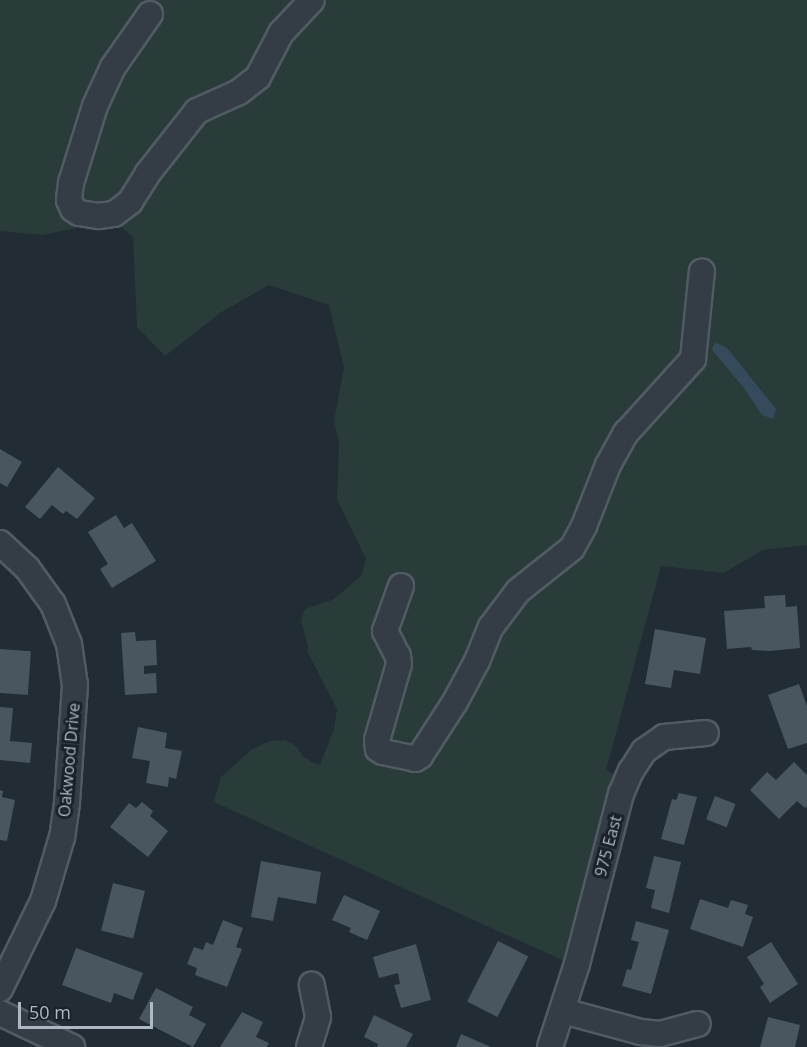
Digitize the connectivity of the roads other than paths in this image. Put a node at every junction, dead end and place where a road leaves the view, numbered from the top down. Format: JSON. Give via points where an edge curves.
{"nodes":[{"id":1,"x":312,"y":0,"type":"edge"},
{"id":2,"x":150,"y":14,"type":"dead end"},
{"id":3,"x":702,"y":271,"type":"dead end"},
{"id":4,"x":0,"y":543,"type":"edge"},
{"id":5,"x":401,"y":586,"type":"dead end"},
{"id":6,"x":706,"y":733,"type":"dead end"},
{"id":7,"x":312,"y":985,"type":"dead end"},
{"id":8,"x":0,"y":989,"type":"edge"},
{"id":9,"x":563,"y":1011,"type":"junction"},
{"id":10,"x":0,"y":1013,"type":"edge"},
{"id":11,"x":698,"y":1024,"type":"dead end"},
{"id":12,"x":72,"y":1047,"type":"edge"},
{"id":13,"x":309,"y":1047,"type":"edge"},
{"id":14,"x":550,"y":1047,"type":"edge"}],
"edges":[{"from":1,"to":2,"type":"street","via":[[281,33],[258,77],[239,92],[196,111],[130,202],[114,214],[79,213],[69,200],[71,183],[95,106],[113,67]]},
{"from":3,"to":5,"type":"street","via":[[693,359],[627,433],[608,465],[572,548],[518,591],[491,627],[455,702],[416,759],[383,752],[377,740],[399,664],[384,631]]},
{"from":4,"to":8,"type":"street","name":"Oakwood Drive","via":[[27,568],[53,604],[69,644],[75,685],[67,803],[59,848],[43,901]]},
{"from":6,"to":9,"type":"street","name":"975 East","via":[[664,736],[644,751],[631,771],[621,795]]},
{"from":7,"to":13,"type":"street","via":[[318,1017]]},
{"from":9,"to":11,"type":"street","via":[[660,1034]]},
{"from":9,"to":14,"type":"street","name":"975 East"},
{"from":10,"to":12,"type":"street"}]}
